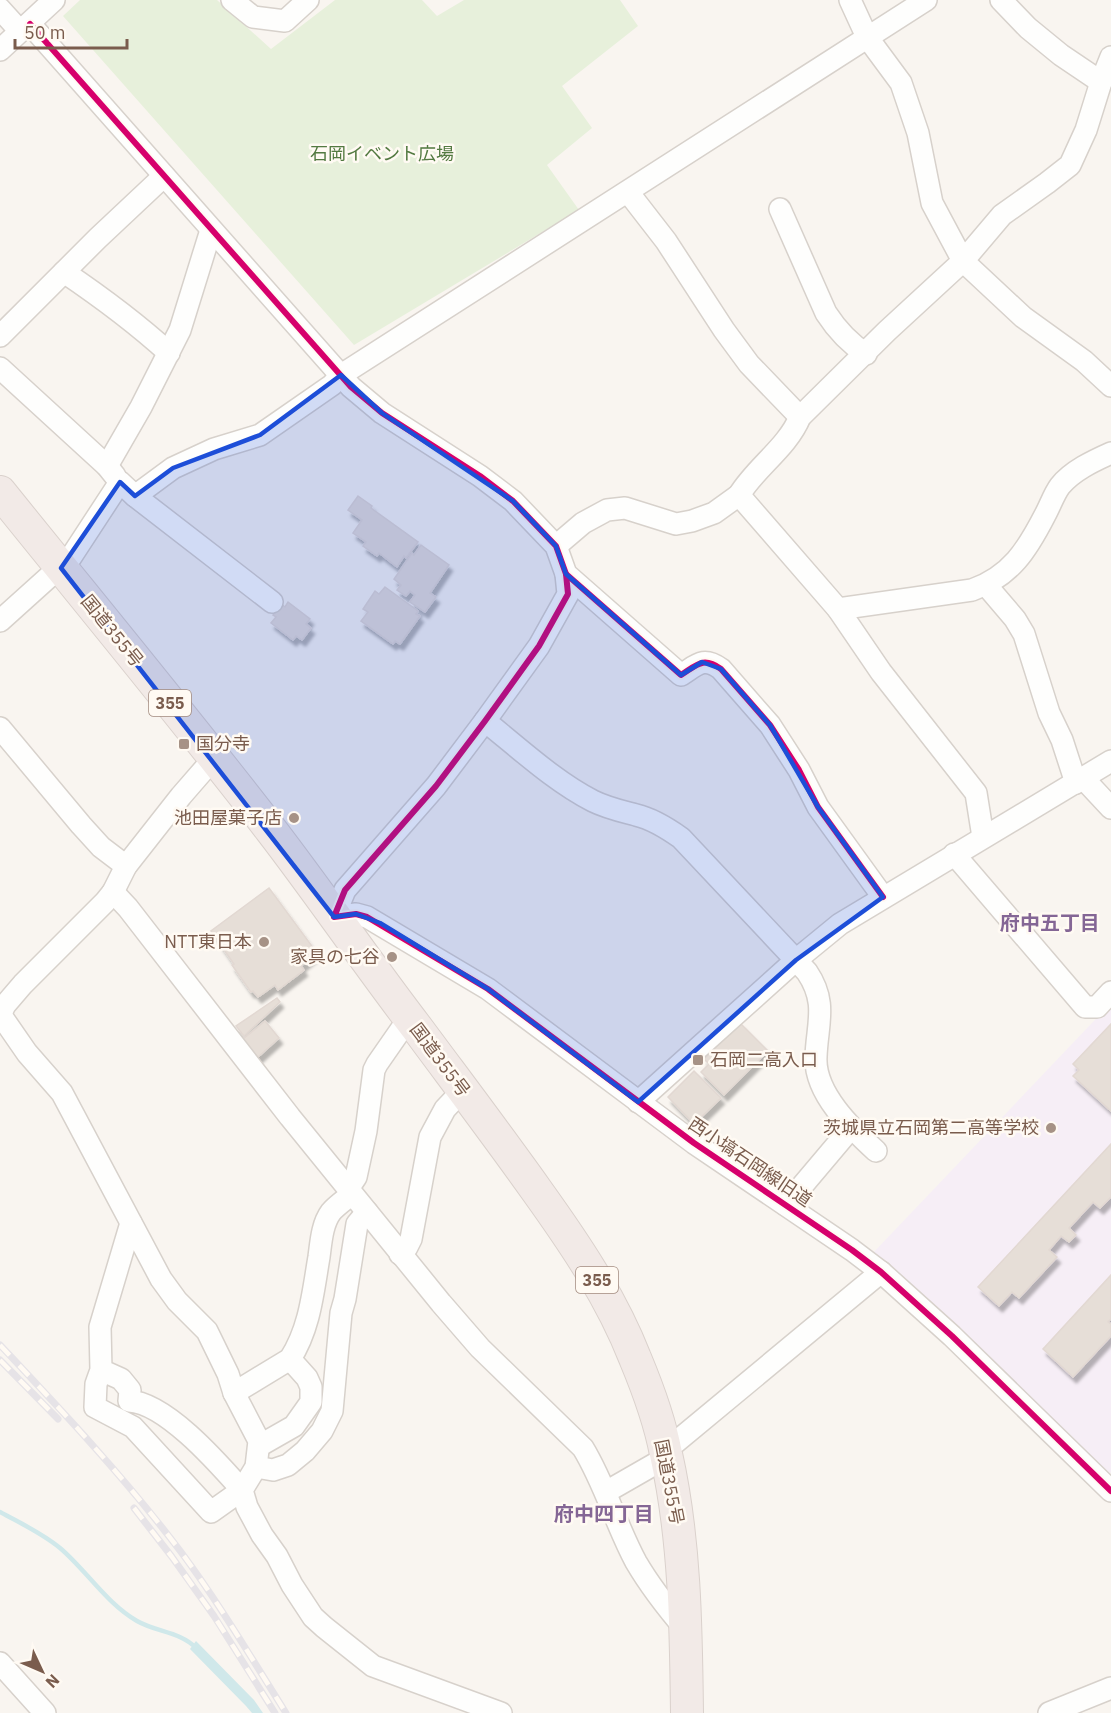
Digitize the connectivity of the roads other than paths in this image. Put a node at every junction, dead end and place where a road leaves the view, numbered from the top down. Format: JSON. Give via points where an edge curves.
{"nodes":[{"id":1,"x":54,"y":0,"type":"edge"},
{"id":2,"x":232,"y":0,"type":"edge"},
{"id":3,"x":308,"y":0,"type":"edge"},
{"id":4,"x":850,"y":0,"type":"edge"},
{"id":5,"x":926,"y":0,"type":"edge"},
{"id":6,"x":1001,"y":0,"type":"edge"},
{"id":7,"x":0,"y":9,"type":"edge"},
{"id":8,"x":25,"y":27,"type":"junction"},
{"id":9,"x":867,"y":37,"type":"junction"},
{"id":10,"x":0,"y":50,"type":"edge"},
{"id":11,"x":1111,"y":57,"type":"edge"},
{"id":12,"x":1101,"y":82,"type":"junction"},
{"id":13,"x":164,"y":176,"type":"junction"},
{"id":14,"x":628,"y":192,"type":"junction"},
{"id":15,"x":780,"y":209,"type":"dead end"},
{"id":16,"x":211,"y":230,"type":"junction"},
{"id":17,"x":963,"y":261,"type":"junction"},
{"id":18,"x":64,"y":272,"type":"junction"},
{"id":19,"x":0,"y":336,"type":"edge"},
{"id":20,"x":169,"y":353,"type":"junction"},
{"id":21,"x":866,"y":354,"type":"junction"},
{"id":22,"x":0,"y":368,"type":"edge"},
{"id":23,"x":341,"y":375,"type":"junction"},
{"id":24,"x":1111,"y":386,"type":"edge"},
{"id":25,"x":800,"y":417,"type":"junction"},
{"id":26,"x":1111,"y":453,"type":"edge"},
{"id":27,"x":106,"y":466,"type":"junction"},
{"id":28,"x":128,"y":489,"type":"junction"},
{"id":29,"x":0,"y":492,"type":"edge"},
{"id":30,"x":739,"y":495,"type":"junction"},
{"id":31,"x":556,"y":546,"type":"junction"},
{"id":32,"x":61,"y":568,"type":"junction"},
{"id":33,"x":566,"y":574,"type":"junction"},
{"id":34,"x":986,"y":585,"type":"junction"},
{"id":35,"x":272,"y":602,"type":"dead end"},
{"id":36,"x":838,"y":609,"type":"junction"},
{"id":37,"x":0,"y":620,"type":"edge"},
{"id":38,"x":485,"y":722,"type":"junction"},
{"id":39,"x":0,"y":728,"type":"edge"},
{"id":40,"x":214,"y":758,"type":"junction"},
{"id":41,"x":1111,"y":761,"type":"edge"},
{"id":42,"x":1080,"y":781,"type":"junction"},
{"id":43,"x":1111,"y":808,"type":"edge"},
{"id":44,"x":982,"y":837,"type":"junction"},
{"id":45,"x":954,"y":854,"type":"junction"},
{"id":46,"x":126,"y":866,"type":"junction"},
{"id":47,"x":113,"y":892,"type":"junction"},
{"id":48,"x":883,"y":897,"type":"junction"},
{"id":49,"x":334,"y":917,"type":"junction"},
{"id":50,"x":796,"y":960,"type":"junction"},
{"id":51,"x":1111,"y":992,"type":"edge"},
{"id":52,"x":1,"y":1008,"type":"edge"},
{"id":53,"x":402,"y":1028,"type":"dead end"},
{"id":54,"x":463,"y":1090,"type":"junction"},
{"id":55,"x":638,"y":1102,"type":"junction"},
{"id":56,"x":851,"y":1128,"type":"junction"},
{"id":57,"x":876,"y":1151,"type":"dead end"},
{"id":58,"x":350,"y":1191,"type":"junction"},
{"id":59,"x":786,"y":1205,"type":"junction"},
{"id":60,"x":367,"y":1212,"type":"junction"},
{"id":61,"x":131,"y":1223,"type":"junction"},
{"id":62,"x":400,"y":1254,"type":"junction"},
{"id":63,"x":881,"y":1272,"type":"junction"},
{"id":64,"x":290,"y":1359,"type":"junction"},
{"id":65,"x":101,"y":1370,"type":"junction"},
{"id":66,"x":234,"y":1394,"type":"junction"},
{"id":67,"x":666,"y":1453,"type":"junction"},
{"id":68,"x":258,"y":1456,"type":"junction"},
{"id":69,"x":242,"y":1490,"type":"junction"},
{"id":70,"x":1111,"y":1491,"type":"edge"},
{"id":71,"x":606,"y":1492,"type":"junction"},
{"id":72,"x":686,"y":1630,"type":"junction"},
{"id":73,"x":0,"y":1664,"type":"edge"},
{"id":74,"x":1111,"y":1688,"type":"edge"},
{"id":75,"x":45,"y":1713,"type":"edge"},
{"id":76,"x":501,"y":1713,"type":"edge"},
{"id":77,"x":687,"y":1713,"type":"edge"},
{"id":78,"x":1049,"y":1713,"type":"edge"}],
"edges":[{"from":1,"to":8,"type":"street"},
{"from":2,"to":3,"type":"street","via":[[253,17],[285,21]]},
{"from":4,"to":9,"type":"street"},
{"from":5,"to":9,"type":"street"},
{"from":6,"to":12,"type":"street","via":[[1060,55]]},
{"from":7,"to":8,"type":"street"},
{"from":8,"to":10,"type":"street"},
{"from":8,"to":13,"type":"street"},
{"from":9,"to":14,"type":"street"},
{"from":9,"to":17,"type":"street","via":[[901,83],[918,133],[932,203]]},
{"from":11,"to":12,"type":"street"},
{"from":12,"to":17,"type":"street","via":[[1070,165],[1002,215]]},
{"from":13,"to":16,"type":"street"},
{"from":13,"to":18,"type":"street"},
{"from":14,"to":23,"type":"street"},
{"from":14,"to":25,"type":"street","via":[[749,364]]},
{"from":15,"to":21,"type":"street","via":[[826,313],[836,329]]},
{"from":16,"to":20,"type":"street","via":[[191,299]]},
{"from":16,"to":23,"type":"street"},
{"from":17,"to":21,"type":"street"},
{"from":17,"to":24,"type":"street","via":[[1023,317],[1084,361]]},
{"from":18,"to":19,"type":"street"},
{"from":18,"to":20,"type":"street"},
{"from":20,"to":27,"type":"street"},
{"from":21,"to":25,"type":"street"},
{"from":22,"to":27,"type":"street"},
{"from":23,"to":28,"type":"street","via":[[260,435],[214,449]]},
{"from":23,"to":31,"type":"street","via":[[382,413],[513,501]]},
{"from":25,"to":30,"type":"street","via":[[791,434]]},
{"from":26,"to":34,"type":"street","via":[[1059,487],[1019,559]]},
{"from":27,"to":28,"type":"street"},
{"from":28,"to":32,"type":"street"},
{"from":28,"to":35,"type":"street"},
{"from":29,"to":32,"type":"highway","name":"国道355号","number":"355"},
{"from":30,"to":31,"type":"street","via":[[714,513],[676,524],[625,508],[607,510],[583,523]]},
{"from":30,"to":36,"type":"street"},
{"from":31,"to":33,"type":"street"},
{"from":32,"to":37,"type":"street"},
{"from":32,"to":40,"type":"highway","name":"国道355号","number":"355"},
{"from":33,"to":38,"type":"street","via":[[568,594],[539,646]]},
{"from":33,"to":48,"type":"street","via":[[681,675],[702,662],[712,662],[721,669],[770,724],[818,807]]},
{"from":34,"to":36,"type":"street"},
{"from":34,"to":42,"type":"street","via":[[1024,634],[1049,713]]},
{"from":36,"to":44,"type":"street","via":[[881,672],[976,793]]},
{"from":38,"to":49,"type":"street","via":[[436,786],[345,890]]},
{"from":38,"to":50,"type":"street","via":[[574,790],[619,812],[662,825],[681,838]]},
{"from":39,"to":46,"type":"street","via":[[101,847]]},
{"from":40,"to":46,"type":"street"},
{"from":40,"to":49,"type":"highway","name":"国道355号","number":"355"},
{"from":41,"to":42,"type":"street"},
{"from":42,"to":43,"type":"street"},
{"from":42,"to":44,"type":"street"},
{"from":44,"to":45,"type":"street"},
{"from":45,"to":48,"type":"street"},
{"from":45,"to":51,"type":"street","via":[[1085,1007],[1097,1007]]},
{"from":46,"to":47,"type":"street"},
{"from":47,"to":52,"type":"street"},
{"from":47,"to":58,"type":"street"},
{"from":48,"to":50,"type":"street","via":[[840,924]]},
{"from":49,"to":54,"type":"highway","name":"国道355号","number":"355"},
{"from":49,"to":55,"type":"street","name":"西小塙石岡線旧道","via":[[367,917],[488,989]]},
{"from":50,"to":55,"type":"street"},
{"from":50,"to":56,"type":"street","via":[[813,981],[821,1008],[816,1058],[819,1076]]},
{"from":52,"to":61,"type":"street","via":[[27,1053],[62,1094]]},
{"from":53,"to":58,"type":"street","via":[[375,1070],[366,1131]]},
{"from":54,"to":62,"type":"street","via":[[445,1109],[430,1137],[411,1239]]},
{"from":54,"to":67,"type":"highway","name":"国道355号","number":"355","via":[[559,1222],[612,1306],[635,1357]]},
{"from":55,"to":59,"type":"street","name":"西小塙石岡線旧道"},
{"from":56,"to":57,"type":"street"},
{"from":56,"to":59,"type":"street"},
{"from":58,"to":60,"type":"street"},
{"from":58,"to":64,"type":"street","via":[[330,1213],[323,1231],[310,1312]]},
{"from":59,"to":63,"type":"street","name":"西小塙石岡線旧道"},
{"from":60,"to":62,"type":"street"},
{"from":60,"to":68,"type":"street","via":[[357,1224],[341,1313],[332,1412],[322,1431],[288,1465],[273,1470]]},
{"from":61,"to":65,"type":"street","via":[[100,1327]]},
{"from":61,"to":66,"type":"street","via":[[161,1279],[207,1331]]},
{"from":62,"to":71,"type":"street","via":[[480,1348],[583,1448]]},
{"from":63,"to":67,"type":"street"},
{"from":63,"to":70,"type":"street","name":"西小塙石岡線旧道"},
{"from":64,"to":66,"type":"street"},
{"from":64,"to":68,"type":"street","via":[[307,1378],[310,1402],[294,1426]]},
{"from":65,"to":69,"type":"street","via":[[121,1379],[130,1390],[129,1401],[157,1410],[209,1452]]},
{"from":65,"to":69,"type":"street","via":[[94,1407],[133,1427],[211,1512]]},
{"from":66,"to":68,"type":"street","via":[[260,1441]]},
{"from":67,"to":71,"type":"street"},
{"from":67,"to":72,"type":"highway","name":"国道355号","number":"355","via":[[678,1529]]},
{"from":68,"to":69,"type":"street"},
{"from":69,"to":76,"type":"street","via":[[262,1535],[313,1617],[324,1627],[373,1666]]},
{"from":71,"to":72,"type":"street","via":[[637,1562]]},
{"from":72,"to":77,"type":"highway","name":"国道355号","number":"355"},
{"from":73,"to":75,"type":"street"},
{"from":74,"to":78,"type":"street"}]}
